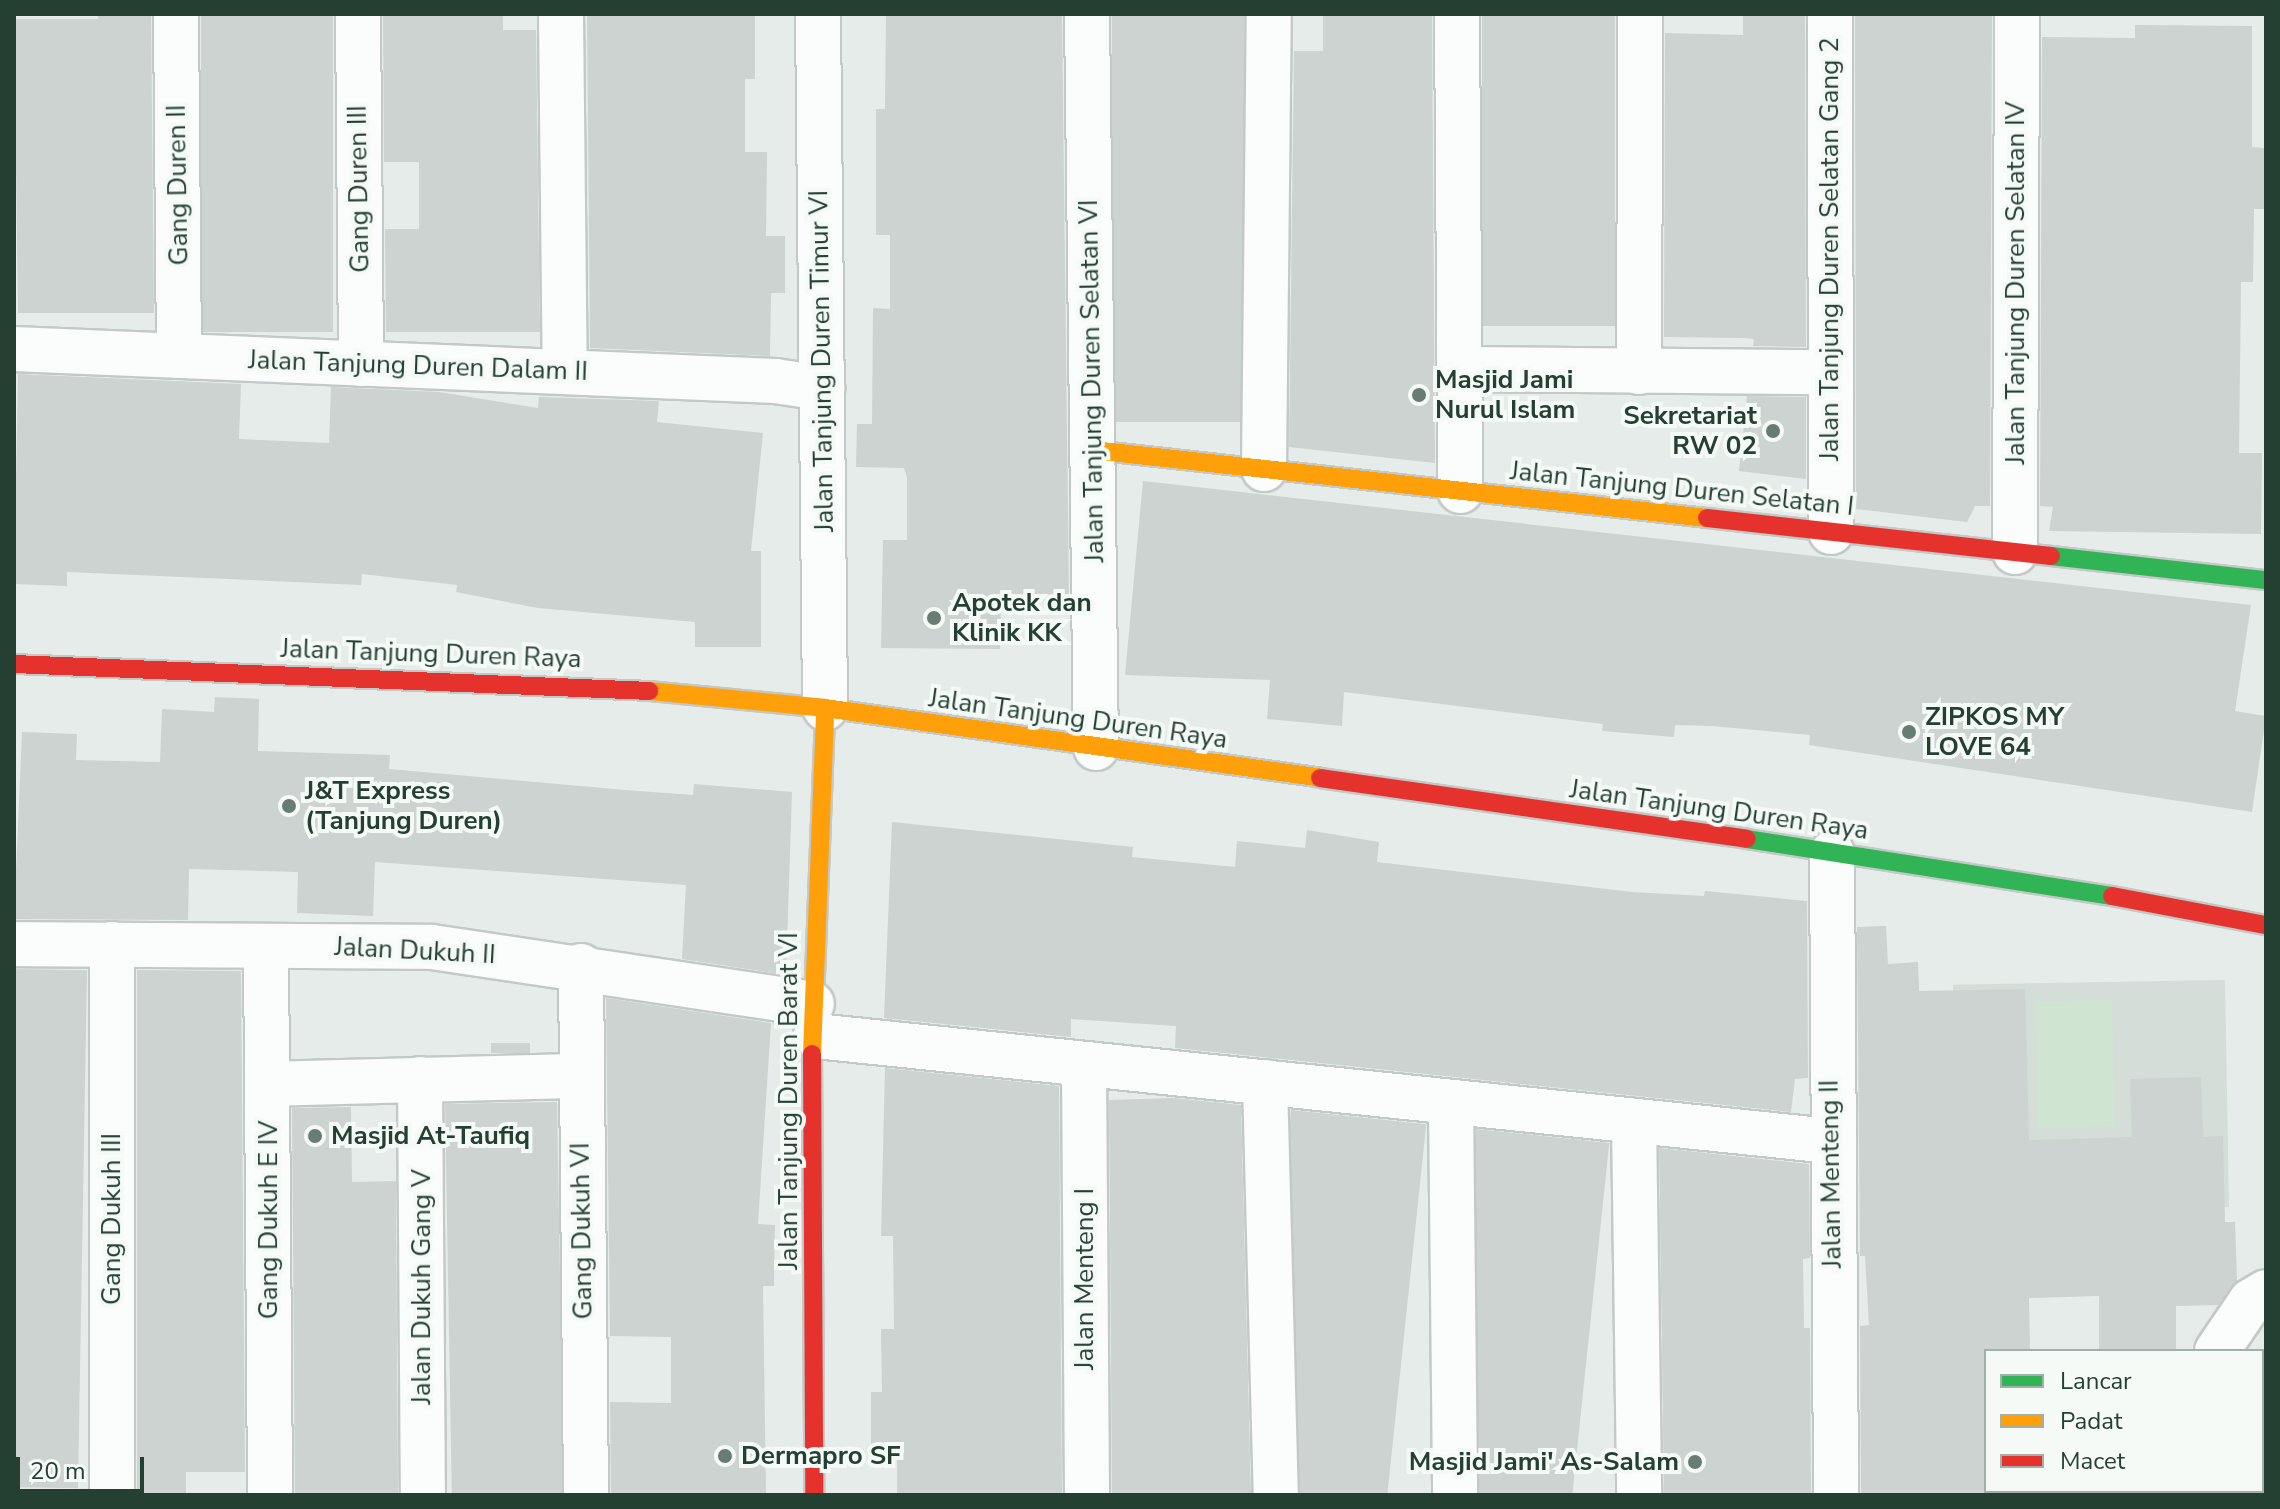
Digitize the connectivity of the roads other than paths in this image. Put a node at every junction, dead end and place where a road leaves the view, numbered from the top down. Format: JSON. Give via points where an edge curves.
{"nodes":[{"id":1,"x":176,"y":14,"type":"edge"},
{"id":2,"x":358,"y":14,"type":"edge"},
{"id":3,"x":561,"y":14,"type":"edge"},
{"id":4,"x":818,"y":14,"type":"edge"},
{"id":5,"x":1087,"y":14,"type":"edge"},
{"id":6,"x":1269,"y":14,"type":"edge"},
{"id":7,"x":1457,"y":14,"type":"edge"},
{"id":8,"x":1640,"y":14,"type":"edge"},
{"id":9,"x":1830,"y":14,"type":"edge"},
{"id":10,"x":2017,"y":14,"type":"edge"},
{"id":11,"x":14,"y":349,"type":"edge"},
{"id":12,"x":179,"y":356,"type":"junction"},
{"id":13,"x":361,"y":364,"type":"junction"},
{"id":14,"x":1460,"y":369,"type":"junction"},
{"id":15,"x":565,"y":371,"type":"junction"},
{"id":16,"x":1639,"y":372,"type":"junction"},
{"id":17,"x":1830,"y":372,"type":"junction"},
{"id":18,"x":822,"y":388,"type":"junction"},
{"id":19,"x":1093,"y":450,"type":"junction"},
{"id":20,"x":1264,"y":469,"type":"junction"},
{"id":21,"x":1460,"y":491,"type":"junction"},
{"id":22,"x":1831,"y":532,"type":"junction"},
{"id":23,"x":2015,"y":552,"type":"junction"},
{"id":24,"x":2266,"y":580,"type":"edge"},
{"id":25,"x":14,"y":664,"type":"edge"},
{"id":26,"x":825,"y":708,"type":"junction"},
{"id":27,"x":1096,"y":748,"type":"junction"},
{"id":28,"x":1832,"y":853,"type":"junction"},
{"id":29,"x":2127,"y":896,"type":"junction"},
{"id":30,"x":2266,"y":925,"type":"edge"},
{"id":31,"x":2208,"y":935,"type":"dead end"},
{"id":32,"x":14,"y":944,"type":"edge"},
{"id":33,"x":112,"y":944,"type":"junction"},
{"id":34,"x":266,"y":946,"type":"junction"},
{"id":35,"x":581,"y":966,"type":"junction"},
{"id":36,"x":814,"y":1020,"type":"junction"},
{"id":37,"x":1084,"y":1064,"type":"junction"},
{"id":38,"x":580,"y":1076,"type":"junction"},
{"id":39,"x":420,"y":1079,"type":"junction"},
{"id":40,"x":1265,"y":1082,"type":"junction"},
{"id":41,"x":268,"y":1084,"type":"junction"},
{"id":42,"x":1451,"y":1102,"type":"junction"},
{"id":43,"x":1634,"y":1121,"type":"junction"},
{"id":44,"x":1831,"y":1141,"type":"junction"},
{"id":45,"x":2266,"y":1292,"type":"edge"},
{"id":46,"x":2266,"y":1318,"type":"edge"},
{"id":47,"x":2218,"y":1349,"type":"edge"},
{"id":48,"x":2257,"y":1349,"type":"edge"},
{"id":49,"x":112,"y":1495,"type":"edge"},
{"id":50,"x":270,"y":1495,"type":"edge"},
{"id":51,"x":423,"y":1495,"type":"edge"},
{"id":52,"x":586,"y":1495,"type":"edge"},
{"id":53,"x":814,"y":1495,"type":"edge"},
{"id":54,"x":1087,"y":1495,"type":"edge"},
{"id":55,"x":1276,"y":1495,"type":"edge"},
{"id":56,"x":1455,"y":1495,"type":"edge"},
{"id":57,"x":1639,"y":1495,"type":"edge"},
{"id":58,"x":1836,"y":1495,"type":"edge"}],
"edges":[{"from":1,"to":12,"type":"street","name":"Gang Duren II"},
{"from":2,"to":13,"type":"street","name":"Gang Duren III"},
{"from":3,"to":15,"type":"street"},
{"from":4,"to":18,"type":"street","name":"Jalan Tanjung Duren Timur VI"},
{"from":5,"to":19,"type":"street","name":"Jalan Tanjung Duren Selatan VI"},
{"from":6,"to":20,"type":"street"},
{"from":7,"to":14,"type":"street"},
{"from":8,"to":16,"type":"street"},
{"from":9,"to":17,"type":"street","name":"Jalan Tanjung Duren Selatan Gang 2"},
{"from":10,"to":23,"type":"street","name":"Jalan Tanjung Duren Selatan IV"},
{"from":11,"to":12,"type":"street","name":"Jalan Tanjung Duren Dalam II"},
{"from":12,"to":13,"type":"street","name":"Jalan Tanjung Duren Dalam II"},
{"from":13,"to":15,"type":"street","name":"Jalan Tanjung Duren Dalam II"},
{"from":14,"to":16,"type":"street"},
{"from":14,"to":21,"type":"street"},
{"from":15,"to":18,"type":"street","name":"Jalan Tanjung Duren Dalam II"},
{"from":16,"to":17,"type":"street"},
{"from":17,"to":22,"type":"street","name":"Jalan Tanjung Duren Selatan Gang 2"},
{"from":18,"to":26,"type":"street","name":"Jalan Tanjung Duren Timur VI"},
{"from":19,"to":20,"type":"main road","name":"Jalan Tanjung Duren Selatan I"},
{"from":19,"to":27,"type":"street","name":"Jalan Tanjung Duren Selatan VI"},
{"from":20,"to":21,"type":"main road","name":"Jalan Tanjung Duren Selatan I"},
{"from":21,"to":22,"type":"main road","name":"Jalan Tanjung Duren Selatan I"},
{"from":22,"to":23,"type":"main road","name":"Jalan Tanjung Duren Selatan I"},
{"from":23,"to":24,"type":"main road","name":"Jalan Tanjung Duren Selatan I"},
{"from":25,"to":26,"type":"main road","name":"Jalan Tanjung Duren Raya","via":[[591,686]]},
{"from":26,"to":27,"type":"main road","name":"Jalan Tanjung Duren Raya"},
{"from":26,"to":36,"type":"main road","name":"Jalan Tanjung Duren Barat VI"},
{"from":27,"to":28,"type":"main road","name":"Jalan Tanjung Duren Raya"},
{"from":28,"to":29,"type":"main road","name":"Jalan Tanjung Duren Raya"},
{"from":28,"to":44,"type":"street","name":"Jalan Menteng II"},
{"from":29,"to":30,"type":"main road","name":"Jalan Tanjung Duren Raya"},
{"from":29,"to":31,"type":"main road","name":"Jalan Tanjung Duren Raya"},
{"from":32,"to":33,"type":"street","name":"Jalan Dukuh II"},
{"from":33,"to":34,"type":"street","name":"Jalan Dukuh II"},
{"from":33,"to":49,"type":"street","name":"Gang Dukuh III"},
{"from":34,"to":35,"type":"street","name":"Jalan Dukuh II","via":[[432,947]]},
{"from":34,"to":41,"type":"street","name":"Gang Dukuh E IV"},
{"from":35,"to":36,"type":"street","name":"Jalan Dukuh II"},
{"from":35,"to":38,"type":"street","name":"Gang Dukuh VI"},
{"from":36,"to":37,"type":"street"},
{"from":36,"to":53,"type":"main road","name":"Jalan Tanjung Duren Barat VI"},
{"from":37,"to":40,"type":"street"},
{"from":37,"to":54,"type":"street","name":"Jalan Menteng I"},
{"from":38,"to":39,"type":"street"},
{"from":38,"to":52,"type":"street","name":"Gang Dukuh VI"},
{"from":39,"to":41,"type":"street"},
{"from":39,"to":51,"type":"street","name":"Jalan Dukuh Gang V"},
{"from":40,"to":42,"type":"street"},
{"from":40,"to":55,"type":"street"},
{"from":41,"to":50,"type":"street","name":"Gang Dukuh E IV"},
{"from":42,"to":43,"type":"street"},
{"from":42,"to":56,"type":"street"},
{"from":43,"to":44,"type":"street"},
{"from":43,"to":57,"type":"street"},
{"from":44,"to":58,"type":"street","name":"Jalan Menteng II"},
{"from":45,"to":47,"type":"street","via":[[2251,1301]]},
{"from":46,"to":48,"type":"street"}]}
